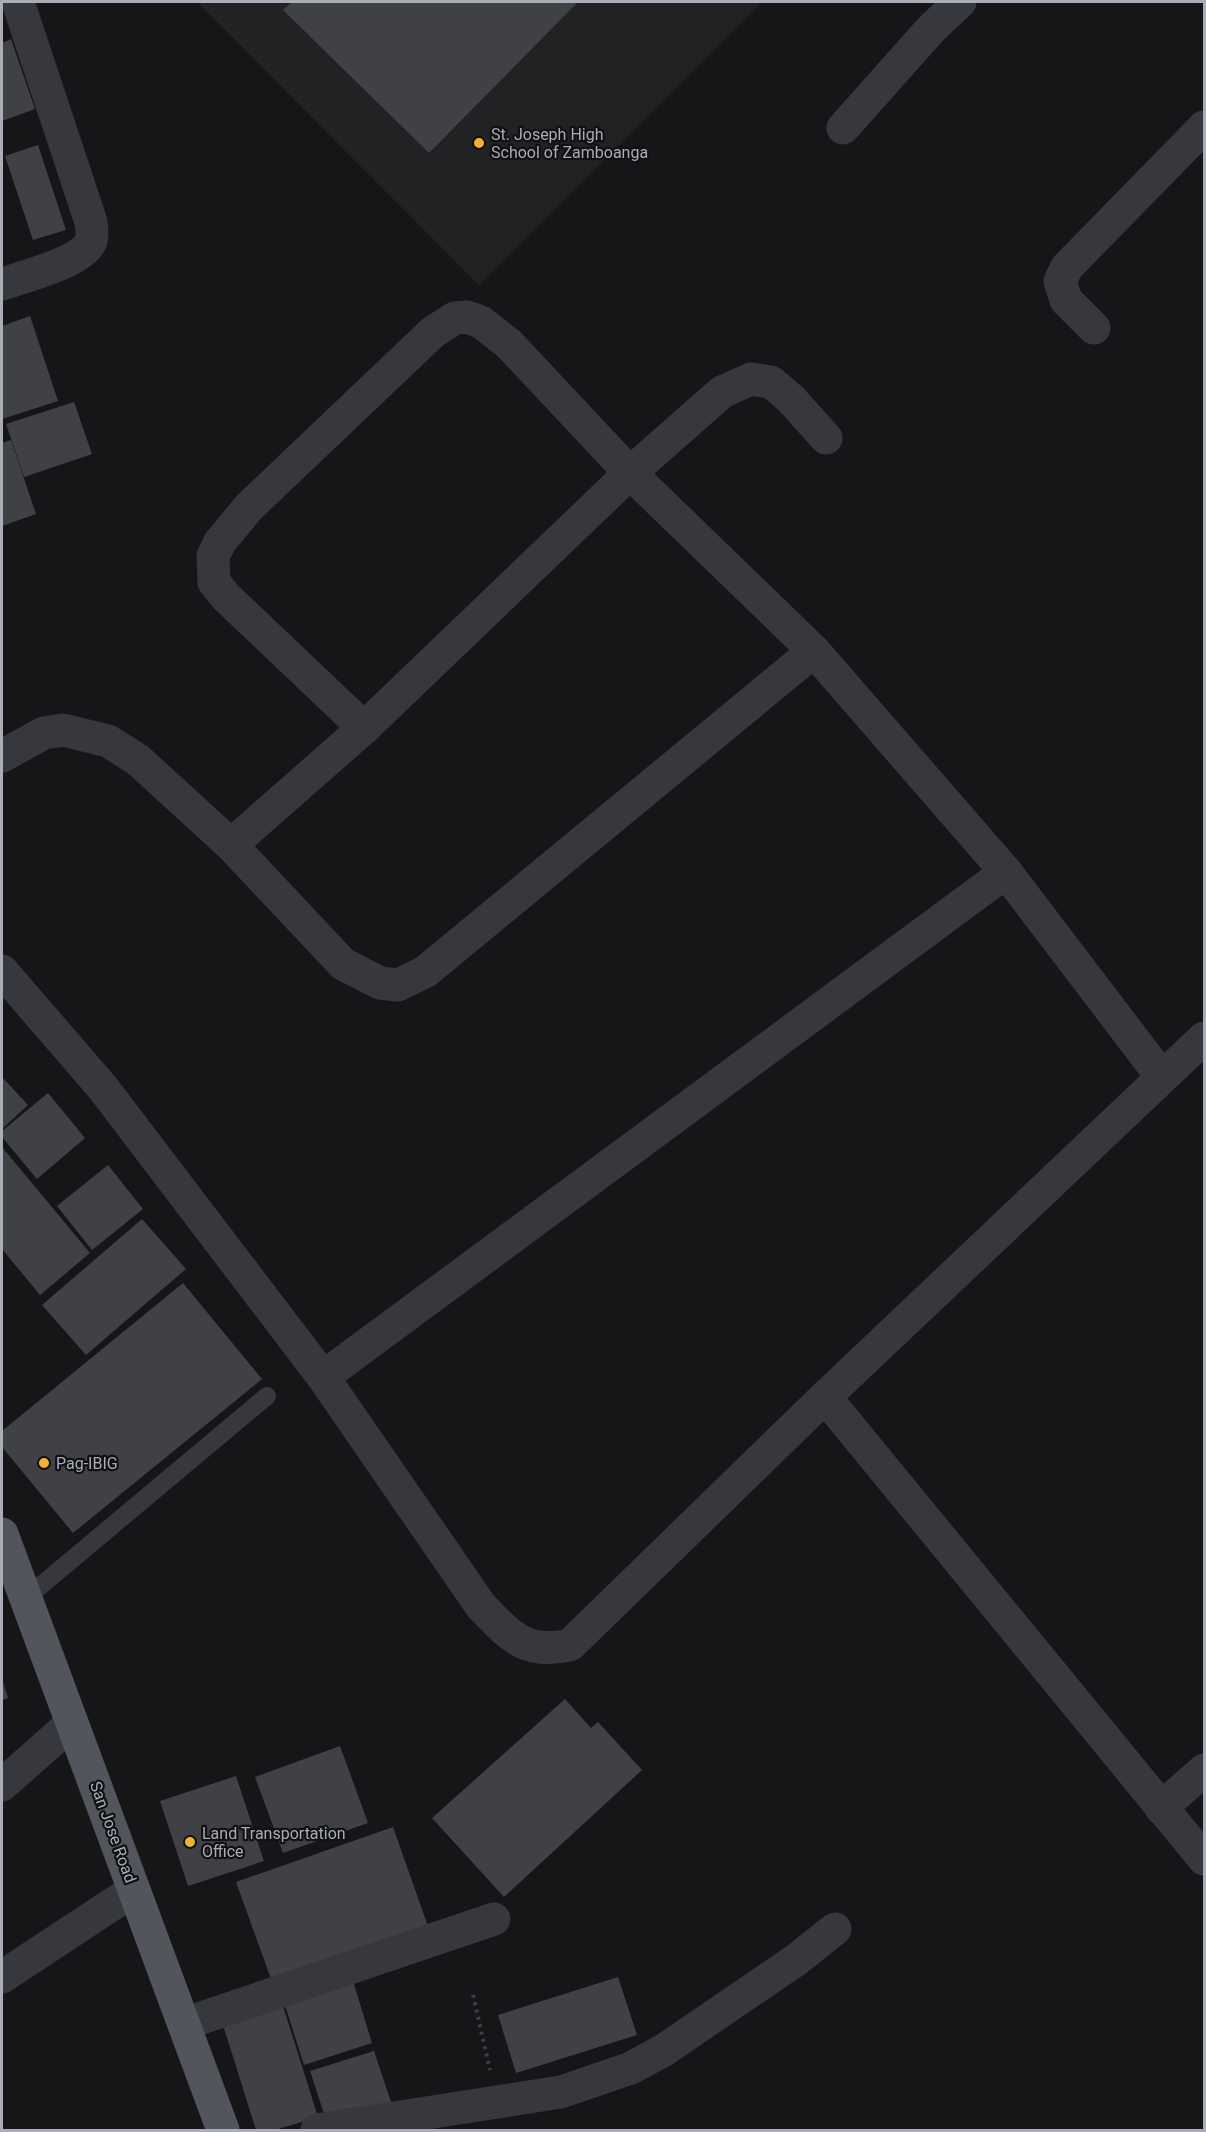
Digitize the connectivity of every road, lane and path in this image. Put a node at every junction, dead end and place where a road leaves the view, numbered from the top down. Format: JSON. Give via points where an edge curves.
{"nodes":[{"id":1,"x":960,"y":2,"type":"edge"},
{"id":2,"x":14,"y":9,"type":"edge"},
{"id":3,"x":1204,"y":127,"type":"edge"},
{"id":4,"x":843,"y":128,"type":"dead end"},
{"id":5,"x":2,"y":284,"type":"edge"},
{"id":6,"x":1094,"y":328,"type":"dead end"},
{"id":7,"x":826,"y":438,"type":"dead end"},
{"id":8,"x":630,"y":473,"type":"junction"},
{"id":9,"x":814,"y":651,"type":"junction"},
{"id":10,"x":364,"y":728,"type":"junction"},
{"id":11,"x":2,"y":756,"type":"edge"},
{"id":12,"x":231,"y":845,"type":"junction"},
{"id":13,"x":1006,"y":872,"type":"junction"},
{"id":14,"x":2,"y":971,"type":"edge"},
{"id":15,"x":1204,"y":1038,"type":"edge"},
{"id":16,"x":1162,"y":1077,"type":"junction"},
{"id":17,"x":323,"y":1377,"type":"junction"},
{"id":18,"x":267,"y":1396,"type":"dead end"},
{"id":19,"x":825,"y":1397,"type":"junction"},
{"id":20,"x":2,"y":1534,"type":"edge"},
{"id":21,"x":26,"y":1598,"type":"junction"},
{"id":22,"x":72,"y":1723,"type":"junction"},
{"id":23,"x":1204,"y":1770,"type":"edge"},
{"id":24,"x":2,"y":1785,"type":"edge"},
{"id":25,"x":1161,"y":1808,"type":"junction"},
{"id":26,"x":1204,"y":1859,"type":"edge"},
{"id":27,"x":135,"y":1890,"type":"junction"},
{"id":28,"x":494,"y":1919,"type":"dead end"},
{"id":29,"x":835,"y":1929,"type":"dead end"},
{"id":30,"x":2,"y":1977,"type":"edge"},
{"id":31,"x":473,"y":1995,"type":"dead end"},
{"id":32,"x":184,"y":2024,"type":"junction"},
{"id":33,"x":497,"y":2103,"type":"junction"},
{"id":34,"x":223,"y":2130,"type":"edge"},
{"id":35,"x":317,"y":2130,"type":"edge"}],
"edges":[{"from":1,"to":4,"type":"street"},
{"from":2,"to":5,"type":"street","via":[[92,234],[91,243],[77,257]]},
{"from":3,"to":6,"type":"street","via":[[1067,267],[1060,281],[1066,300]]},
{"from":7,"to":8,"type":"street","via":[[771,382],[751,379],[722,392]]},
{"from":8,"to":9,"type":"street"},
{"from":8,"to":10,"type":"street"},
{"from":8,"to":10,"type":"street","via":[[509,344],[481,322],[467,317],[455,318],[433,332],[338,421],[249,507],[220,542],[212,569],[214,582],[226,597]]},
{"from":9,"to":12,"type":"street","via":[[425,972],[398,986],[380,984],[343,964]]},
{"from":9,"to":13,"type":"street"},
{"from":10,"to":12,"type":"street"},
{"from":11,"to":12,"type":"street","via":[[44,734],[63,730],[108,741],[138,760]]},
{"from":13,"to":16,"type":"street"},
{"from":13,"to":17,"type":"street"},
{"from":14,"to":17,"type":"street","via":[[103,1088]]},
{"from":15,"to":16,"type":"street"},
{"from":16,"to":19,"type":"street"},
{"from":17,"to":19,"type":"street","via":[[482,1606],[510,1636],[533,1648],[555,1649],[570,1645]]},
{"from":18,"to":21,"type":"lane"},
{"from":19,"to":25,"type":"street"},
{"from":20,"to":21,"type":"main road","name":"San Jose Road"},
{"from":21,"to":22,"type":"main road","name":"San Jose Road"},
{"from":22,"to":24,"type":"street"},
{"from":22,"to":27,"type":"main road","name":"San Jose Road"},
{"from":23,"to":25,"type":"street"},
{"from":25,"to":26,"type":"street"},
{"from":27,"to":30,"type":"street"},
{"from":27,"to":32,"type":"main road","name":"San Jose Road"},
{"from":28,"to":32,"type":"street"},
{"from":29,"to":33,"type":"street","via":[[735,2002],[631,2068],[561,2092]]},
{"from":31,"to":33,"type":"path"},
{"from":32,"to":34,"type":"main road","name":"San Jose Road"},
{"from":33,"to":35,"type":"street"}]}
